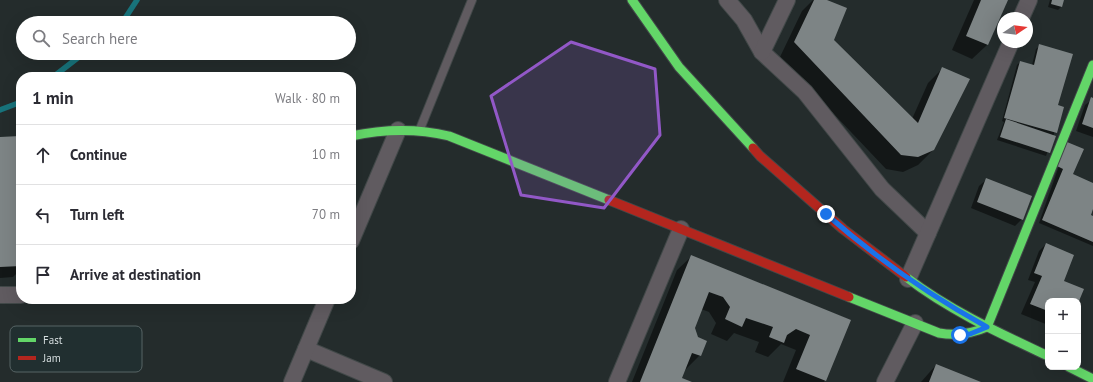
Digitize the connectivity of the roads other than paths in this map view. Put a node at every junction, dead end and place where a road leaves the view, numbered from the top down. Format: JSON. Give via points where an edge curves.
{"nodes":[{"id":1,"x":472,"y":0,"type":"edge"},
{"id":2,"x":632,"y":0,"type":"edge"},
{"id":3,"x":727,"y":0,"type":"edge"},
{"id":4,"x":787,"y":0,"type":"edge"},
{"id":5,"x":1029,"y":0,"type":"edge"},
{"id":6,"x":1024,"y":12,"type":"edge"},
{"id":7,"x":1008,"y":48,"type":"edge"},
{"id":8,"x":762,"y":52,"type":"junction"},
{"id":9,"x":1093,"y":66,"type":"edge"},
{"id":10,"x":398,"y":130,"type":"junction"},
{"id":11,"x":420,"y":130,"type":"junction"},
{"id":12,"x":356,"y":135,"type":"edge"},
{"id":13,"x":356,"y":229,"type":"edge"},
{"id":14,"x":681,"y":229,"type":"junction"},
{"id":15,"x":928,"y":233,"type":"junction"},
{"id":16,"x":908,"y":279,"type":"junction"},
{"id":17,"x":0,"y":295,"type":"edge"},
{"id":18,"x":16,"y":295,"type":"edge"},
{"id":19,"x":325,"y":304,"type":"edge"},
{"id":20,"x":915,"y":323,"type":"junction"},
{"id":21,"x":987,"y":327,"type":"junction"},
{"id":22,"x":306,"y":350,"type":"junction"},
{"id":23,"x":1045,"y":355,"type":"edge"},
{"id":24,"x":1075,"y":370,"type":"edge"},
{"id":25,"x":1093,"y":379,"type":"edge"},
{"id":26,"x":292,"y":382,"type":"edge"},
{"id":27,"x":384,"y":382,"type":"edge"},
{"id":28,"x":617,"y":382,"type":"edge"},
{"id":29,"x":885,"y":382,"type":"edge"}],
"edges":[{"from":1,"to":11,"type":"lane"},
{"from":2,"to":16,"type":"street","via":[[679,67],[760,156],[843,229]]},
{"from":3,"to":8,"type":"street","via":[[744,20]]},
{"from":4,"to":8,"type":"street"},
{"from":5,"to":6,"type":"street"},
{"from":7,"to":15,"type":"street"},
{"from":8,"to":15,"type":"street","via":[[805,92],[882,189]]},
{"from":9,"to":21,"type":"street"},
{"from":10,"to":11,"type":"street"},
{"from":10,"to":12,"type":"street"},
{"from":10,"to":13,"type":"street"},
{"from":11,"to":14,"type":"street","via":[[449,136]]},
{"from":14,"to":20,"type":"street"},
{"from":14,"to":28,"type":"street"},
{"from":15,"to":16,"type":"street"},
{"from":16,"to":21,"type":"street"},
{"from":17,"to":18,"type":"street"},
{"from":19,"to":22,"type":"street"},
{"from":20,"to":21,"type":"street","via":[[950,335],[970,334]]},
{"from":20,"to":29,"type":"street"},
{"from":21,"to":23,"type":"street"},
{"from":22,"to":26,"type":"street"},
{"from":22,"to":27,"type":"street"},
{"from":24,"to":25,"type":"street"}]}
